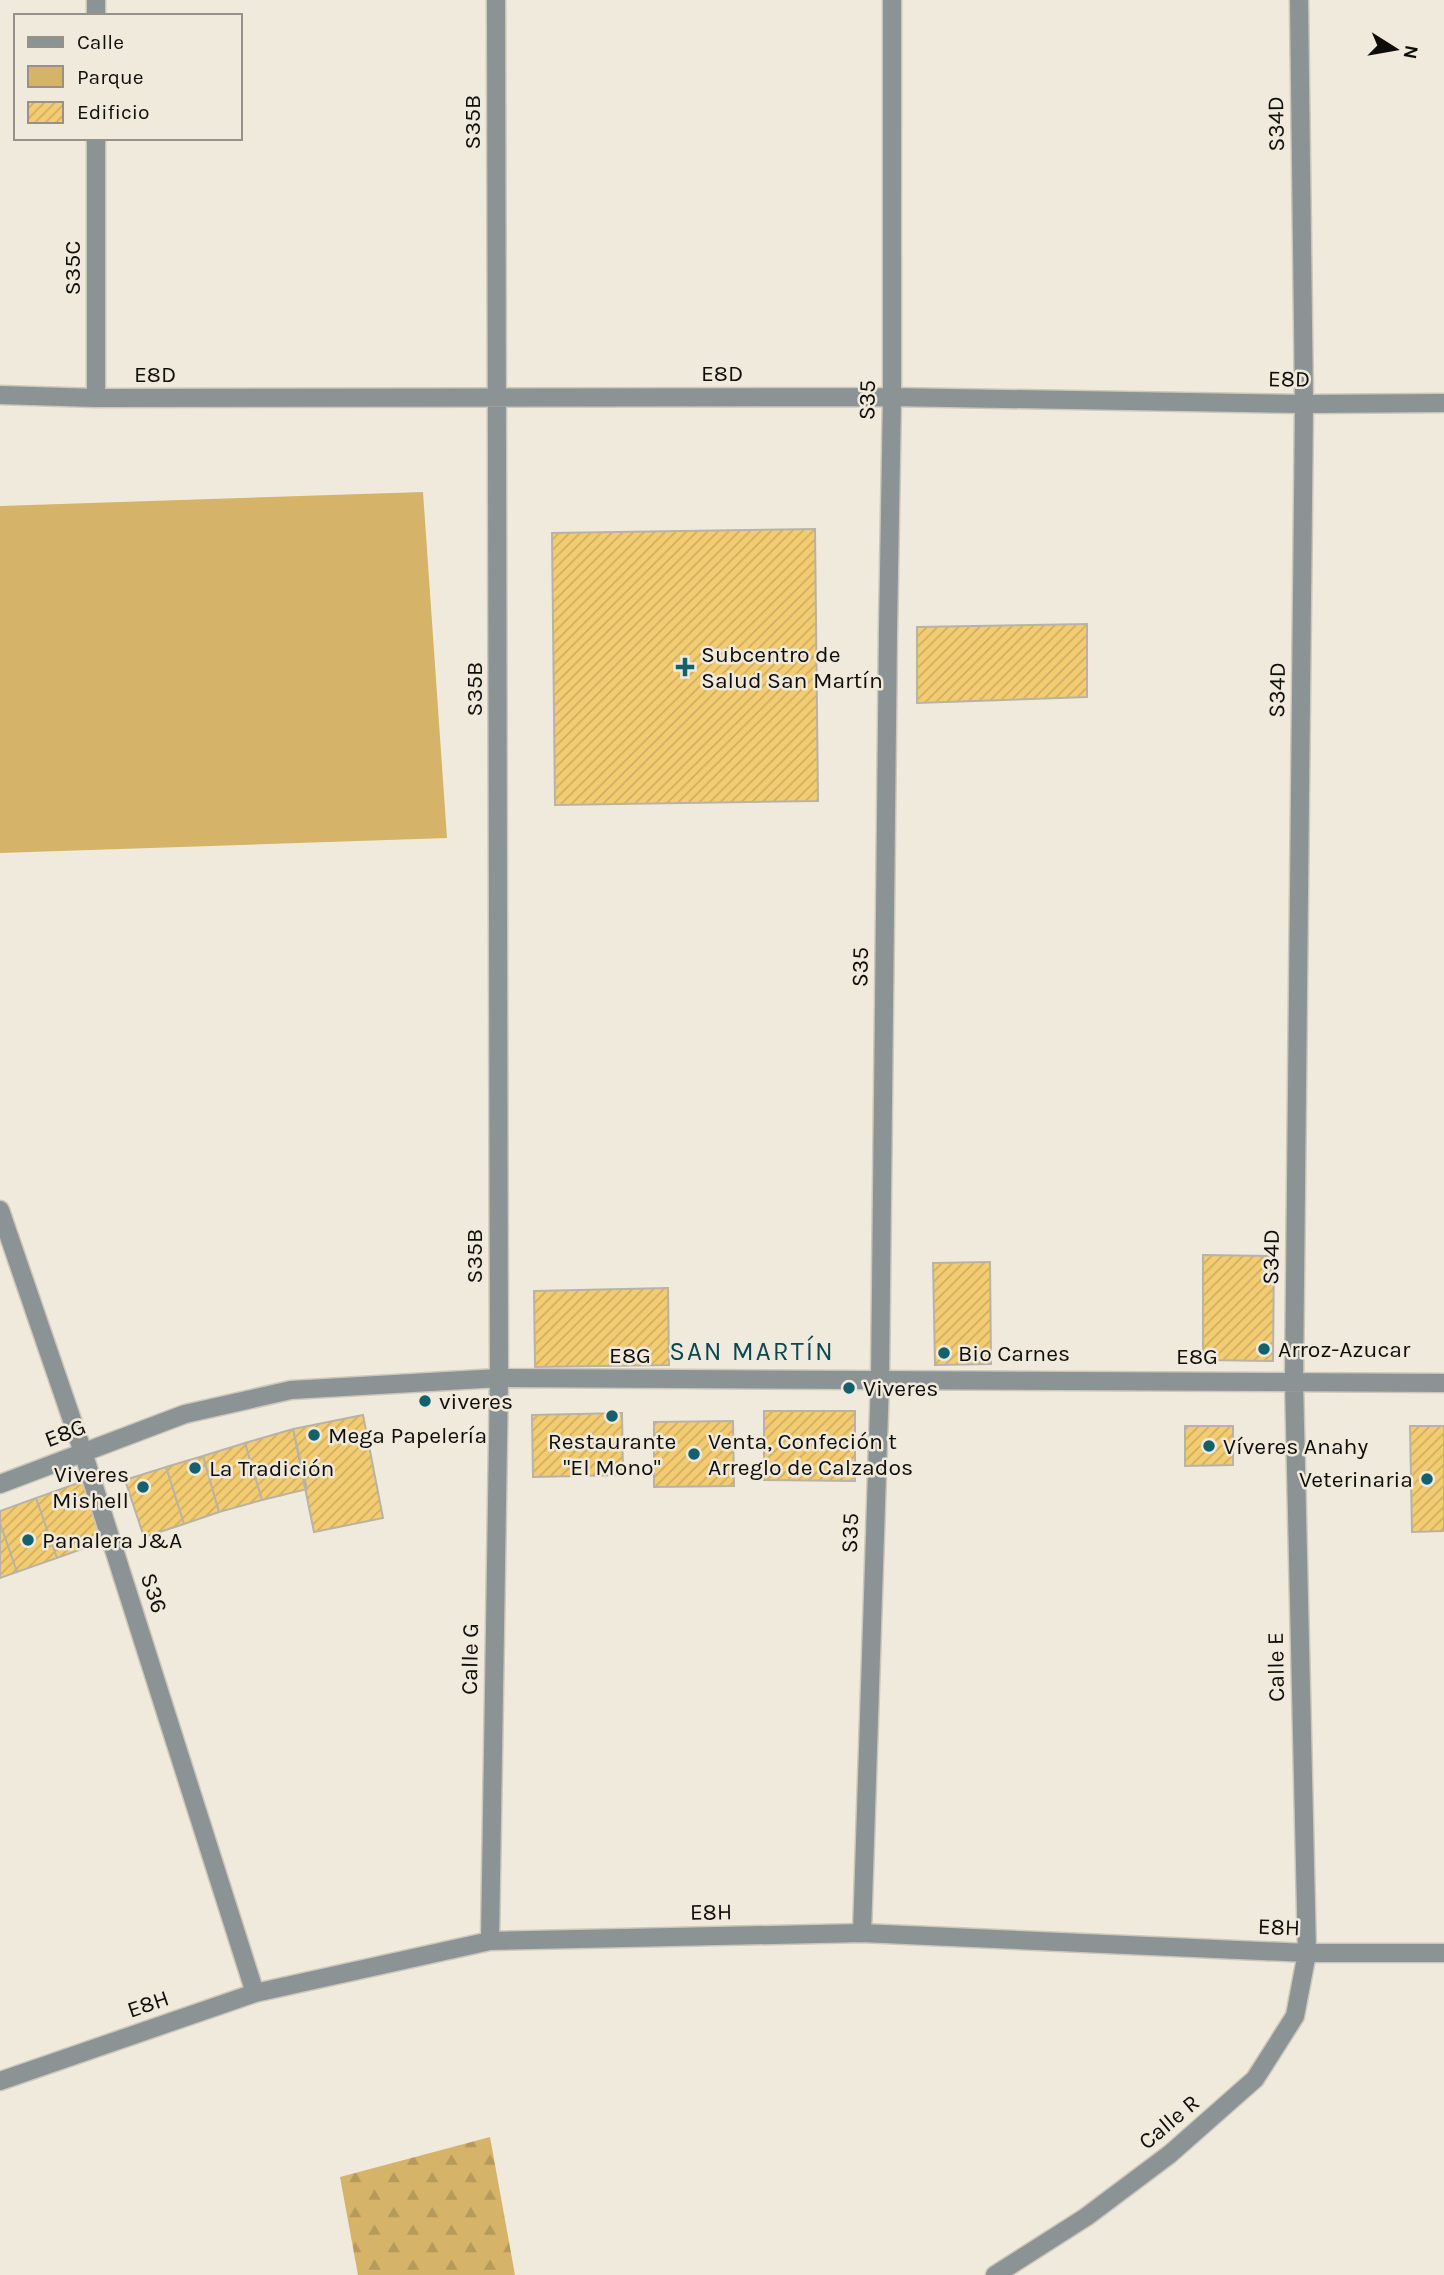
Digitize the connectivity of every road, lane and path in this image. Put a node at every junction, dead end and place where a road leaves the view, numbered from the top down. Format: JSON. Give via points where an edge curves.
{"nodes":[{"id":1,"x":496,"y":0,"type":"edge"},
{"id":2,"x":892,"y":0,"type":"edge"},
{"id":3,"x":1299,"y":0,"type":"edge"},
{"id":4,"x":96,"y":140,"type":"edge"},
{"id":5,"x":0,"y":395,"type":"edge"},
{"id":6,"x":892,"y":397,"type":"junction"},
{"id":7,"x":96,"y":398,"type":"junction"},
{"id":8,"x":498,"y":399,"type":"junction"},
{"id":9,"x":1444,"y":403,"type":"edge"},
{"id":10,"x":1304,"y":404,"type":"junction"},
{"id":11,"x":0,"y":1210,"type":"edge"},
{"id":12,"x":499,"y":1378,"type":"junction"},
{"id":13,"x":880,"y":1381,"type":"junction"},
{"id":14,"x":1294,"y":1381,"type":"junction"},
{"id":15,"x":1444,"y":1383,"type":"edge"},
{"id":16,"x":83,"y":1452,"type":"junction"},
{"id":17,"x":0,"y":1485,"type":"edge"},
{"id":18,"x":862,"y":1933,"type":"junction"},
{"id":19,"x":490,"y":1941,"type":"junction"},
{"id":20,"x":1444,"y":1952,"type":"edge"},
{"id":21,"x":1307,"y":1953,"type":"junction"},
{"id":22,"x":255,"y":1993,"type":"junction"},
{"id":23,"x":0,"y":2081,"type":"edge"},
{"id":24,"x":995,"y":2275,"type":"edge"}],
"edges":[{"from":1,"to":8,"type":"street","name":"S35B"},
{"from":2,"to":6,"type":"street","name":"S35"},
{"from":3,"to":10,"type":"street","name":"S34D"},
{"from":4,"to":7,"type":"street","name":"S35C"},
{"from":5,"to":7,"type":"street","name":"E8D"},
{"from":6,"to":8,"type":"street","name":"E8D"},
{"from":6,"to":10,"type":"street","name":"E8D"},
{"from":6,"to":13,"type":"street","name":"S35"},
{"from":7,"to":8,"type":"street","name":"E8D"},
{"from":8,"to":12,"type":"street","name":"S35B"},
{"from":9,"to":10,"type":"street","name":"E8D"},
{"from":10,"to":14,"type":"street","name":"S34D"},
{"from":11,"to":16,"type":"street","name":"S36"},
{"from":12,"to":13,"type":"street","name":"E8G"},
{"from":12,"to":16,"type":"street","name":"E8G","via":[[290,1390],[186,1414]]},
{"from":12,"to":19,"type":"street","name":"Calle G"},
{"from":13,"to":14,"type":"street","name":"E8G"},
{"from":13,"to":18,"type":"street","name":"S35"},
{"from":14,"to":15,"type":"street","name":"E8G"},
{"from":14,"to":21,"type":"street","name":"Calle E"},
{"from":16,"to":17,"type":"street","name":"E8G"},
{"from":16,"to":22,"type":"street","name":"S36"},
{"from":18,"to":19,"type":"street","name":"E8H"},
{"from":18,"to":21,"type":"street","name":"E8H"},
{"from":19,"to":22,"type":"street","name":"E8H"},
{"from":20,"to":21,"type":"street","name":"E8H"},
{"from":21,"to":24,"type":"street","name":"Calle R","via":[[1295,2016],[1255,2079],[1170,2154],[1086,2217]]},
{"from":22,"to":23,"type":"street","name":"E8H"}]}
